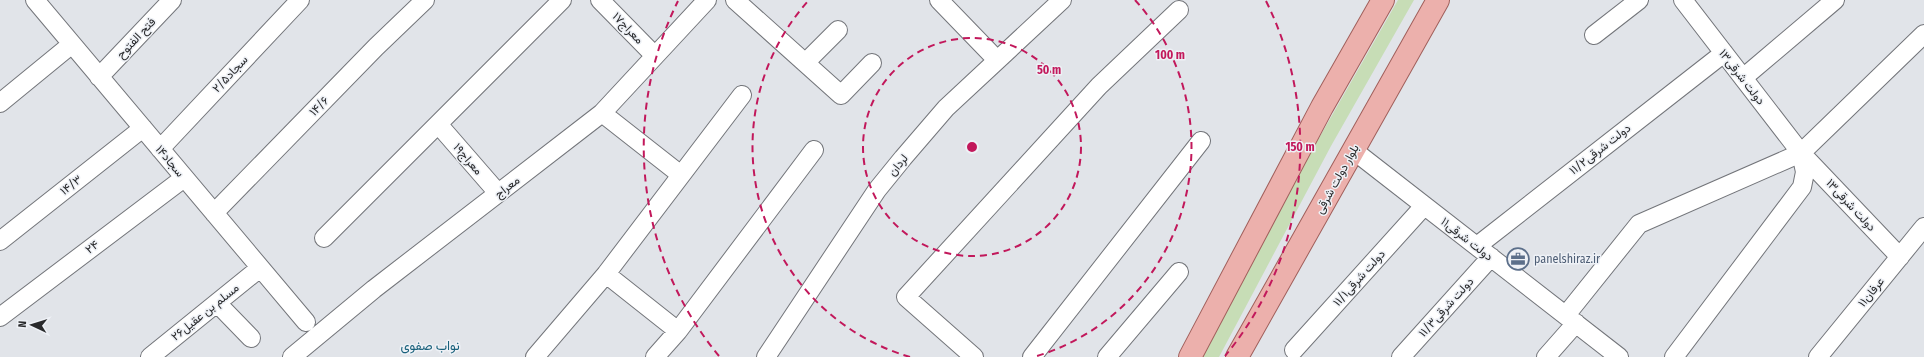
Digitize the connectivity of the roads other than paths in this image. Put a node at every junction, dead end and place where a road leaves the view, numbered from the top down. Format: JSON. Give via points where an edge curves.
{"nodes":[{"id":1,"x":35,"y":0,"type":"edge"},
{"id":2,"x":172,"y":0,"type":"edge"},
{"id":3,"x":300,"y":0,"type":"edge"},
{"id":4,"x":425,"y":0,"type":"edge"},
{"id":5,"x":562,"y":0,"type":"edge"},
{"id":6,"x":600,"y":0,"type":"edge"},
{"id":7,"x":707,"y":0,"type":"edge"},
{"id":8,"x":735,"y":0,"type":"edge"},
{"id":9,"x":939,"y":0,"type":"edge"},
{"id":10,"x":1062,"y":0,"type":"edge"},
{"id":11,"x":1384,"y":0,"type":"edge"},
{"id":12,"x":1438,"y":0,"type":"edge"},
{"id":13,"x":1639,"y":0,"type":"edge"},
{"id":14,"x":1835,"y":0,"type":"edge"},
{"id":15,"x":1685,"y":1,"type":"edge"},
{"id":16,"x":1179,"y":10,"type":"dead end"},
{"id":17,"x":838,"y":30,"type":"dead end"},
{"id":18,"x":1594,"y":34,"type":"dead end"},
{"id":19,"x":1924,"y":34,"type":"edge"},
{"id":20,"x":72,"y":44,"type":"junction"},
{"id":21,"x":1724,"y":53,"type":"junction"},
{"id":22,"x":655,"y":56,"type":"junction"},
{"id":23,"x":997,"y":60,"type":"junction"},
{"id":24,"x":805,"y":63,"type":"junction"},
{"id":25,"x":872,"y":63,"type":"dead end"},
{"id":26,"x":99,"y":77,"type":"junction"},
{"id":27,"x":1743,"y":78,"type":"junction"},
{"id":28,"x":742,"y":95,"type":"dead end"},
{"id":29,"x":0,"y":103,"type":"edge"},
{"id":30,"x":602,"y":113,"type":"junction"},
{"id":31,"x":438,"y":124,"type":"junction"},
{"id":32,"x":143,"y":128,"type":"junction"},
{"id":33,"x":1201,"y":141,"type":"dead end"},
{"id":34,"x":160,"y":149,"type":"junction"},
{"id":35,"x":814,"y":150,"type":"dead end"},
{"id":36,"x":1353,"y":150,"type":"junction"},
{"id":37,"x":1801,"y":153,"type":"junction"},
{"id":38,"x":681,"y":175,"type":"junction"},
{"id":39,"x":184,"y":178,"type":"junction"},
{"id":40,"x":498,"y":193,"type":"junction"},
{"id":41,"x":1424,"y":206,"type":"junction"},
{"id":42,"x":214,"y":213,"type":"junction"},
{"id":43,"x":1924,"y":227,"type":"edge"},
{"id":44,"x":324,"y":238,"type":"dead end"},
{"id":45,"x":0,"y":241,"type":"edge"},
{"id":46,"x":1477,"y":246,"type":"junction"},
{"id":47,"x":1491,"y":257,"type":"junction"},
{"id":48,"x":1900,"y":257,"type":"junction"},
{"id":49,"x":260,"y":268,"type":"junction"},
{"id":50,"x":1179,"y":272,"type":"dead end"},
{"id":51,"x":606,"y":274,"type":"junction"},
{"id":52,"x":217,"y":302,"type":"junction"},
{"id":53,"x":0,"y":317,"type":"edge"},
{"id":54,"x":1571,"y":319,"type":"junction"},
{"id":55,"x":306,"y":322,"type":"dead end"},
{"id":56,"x":678,"y":331,"type":"junction"},
{"id":57,"x":251,"y":338,"type":"dead end"},
{"id":58,"x":1294,"y":350,"type":"dead end"},
{"id":59,"x":150,"y":357,"type":"edge"},
{"id":60,"x":292,"y":357,"type":"edge"},
{"id":61,"x":535,"y":357,"type":"edge"},
{"id":62,"x":655,"y":357,"type":"edge"},
{"id":63,"x":766,"y":357,"type":"edge"},
{"id":64,"x":974,"y":357,"type":"edge"},
{"id":65,"x":1032,"y":357,"type":"edge"},
{"id":66,"x":1107,"y":357,"type":"edge"},
{"id":67,"x":1190,"y":357,"type":"edge"},
{"id":68,"x":1236,"y":357,"type":"edge"},
{"id":69,"x":1401,"y":357,"type":"edge"},
{"id":70,"x":1546,"y":357,"type":"edge"},
{"id":71,"x":1619,"y":357,"type":"edge"},
{"id":72,"x":1674,"y":357,"type":"edge"},
{"id":73,"x":1818,"y":357,"type":"edge"}],
"edges":[{"from":1,"to":20,"type":"street","name":"۱۴سجاد"},
{"from":2,"to":26,"type":"street","name":"فتح الفتوح"},
{"from":3,"to":34,"type":"street","name":"۲/۵سجاد"},
{"from":4,"to":42,"type":"street","name":"۱۴/۶"},
{"from":5,"to":31,"type":"street"},
{"from":6,"to":22,"type":"street","name":"معراج۱۷"},
{"from":7,"to":22,"type":"street","name":"معراج"},
{"from":8,"to":24,"type":"street"},
{"from":9,"to":23,"type":"street"},
{"from":10,"to":23,"type":"street","name":"لردان"},
{"from":11,"to":67,"type":"main road","via":[[1322,107]]},
{"from":12,"to":36,"type":"main road","name":"بلوار دولت شرقی"},
{"from":13,"to":18,"type":"street"},
{"from":14,"to":27,"type":"street"},
{"from":15,"to":21,"type":"street","name":"۱۳دولت شرقی"},
{"from":16,"to":64,"type":"street","via":[[1098,86],[906,297]]},
{"from":17,"to":24,"type":"street"},
{"from":19,"to":37,"type":"street"},
{"from":20,"to":26,"type":"street","name":"۱۴سجاد"},
{"from":20,"to":29,"type":"street"},
{"from":21,"to":27,"type":"street","name":"۱۳دولت شرقی"},
{"from":21,"to":46,"type":"street","name":"۱۱/۲دولت شرقی"},
{"from":22,"to":30,"type":"street","name":"معراج"},
{"from":23,"to":63,"type":"street","name":"لردان","via":[[946,108],[877,190]]},
{"from":24,"to":25,"type":"street","via":[[841,95]]},
{"from":26,"to":32,"type":"street","name":"۱۴سجاد"},
{"from":27,"to":37,"type":"street","name":"۱۳دولت شرقی"},
{"from":28,"to":38,"type":"street"},
{"from":30,"to":38,"type":"street"},
{"from":30,"to":40,"type":"street","name":"معراج"},
{"from":31,"to":40,"type":"street","name":"معراج۱۹"},
{"from":31,"to":44,"type":"street"},
{"from":32,"to":34,"type":"street","name":"۱۴سجاد"},
{"from":32,"to":45,"type":"street","name":"۱۴/۳"},
{"from":33,"to":65,"type":"street"},
{"from":34,"to":39,"type":"street","name":"۱۴سجاد"},
{"from":35,"to":56,"type":"street"},
{"from":36,"to":41,"type":"street","name":"۱۱دولت شرقی"},
{"from":36,"to":68,"type":"main road","name":"بلوار دولت شرقی"},
{"from":37,"to":48,"type":"street","name":"دولت شرقی۱۳"},
{"from":37,"to":54,"type":"street","via":[[1638,224]]},
{"from":37,"to":72,"type":"street","via":[[1805,172],[1802,187]]},
{"from":38,"to":51,"type":"street"},
{"from":39,"to":42,"type":"street","name":"۱۴سجاد"},
{"from":39,"to":53,"type":"street","name":"۲۴"},
{"from":40,"to":60,"type":"street","name":"معراج","via":[[374,289]]},
{"from":41,"to":46,"type":"street","name":"۱۱دولت شرقی"},
{"from":41,"to":58,"type":"street","name":"۱۱/۱دولت شرقی"},
{"from":42,"to":49,"type":"street","name":"۱۴سجاد"},
{"from":43,"to":48,"type":"street","name":"۱۱عرفان"},
{"from":46,"to":47,"type":"street","name":"۱۱دولت شرقی"},
{"from":47,"to":54,"type":"street","name":"۱۱دولت شرقی"},
{"from":47,"to":69,"type":"street","name":"۱۱/۳دولت شرقی"},
{"from":48,"to":73,"type":"street","name":"۱۱عرفان"},
{"from":49,"to":52,"type":"street","name":"مسلم بن عقیل۲۶"},
{"from":49,"to":55,"type":"street","name":"۱۴سجاد"},
{"from":50,"to":66,"type":"street"},
{"from":51,"to":56,"type":"street"},
{"from":51,"to":61,"type":"street"},
{"from":52,"to":57,"type":"street"},
{"from":52,"to":59,"type":"street","name":"مسلم بن عقیل۲۶"},
{"from":54,"to":70,"type":"street"},
{"from":54,"to":71,"type":"street","name":"۱۱دولت شرقی"},
{"from":56,"to":62,"type":"street"}]}
